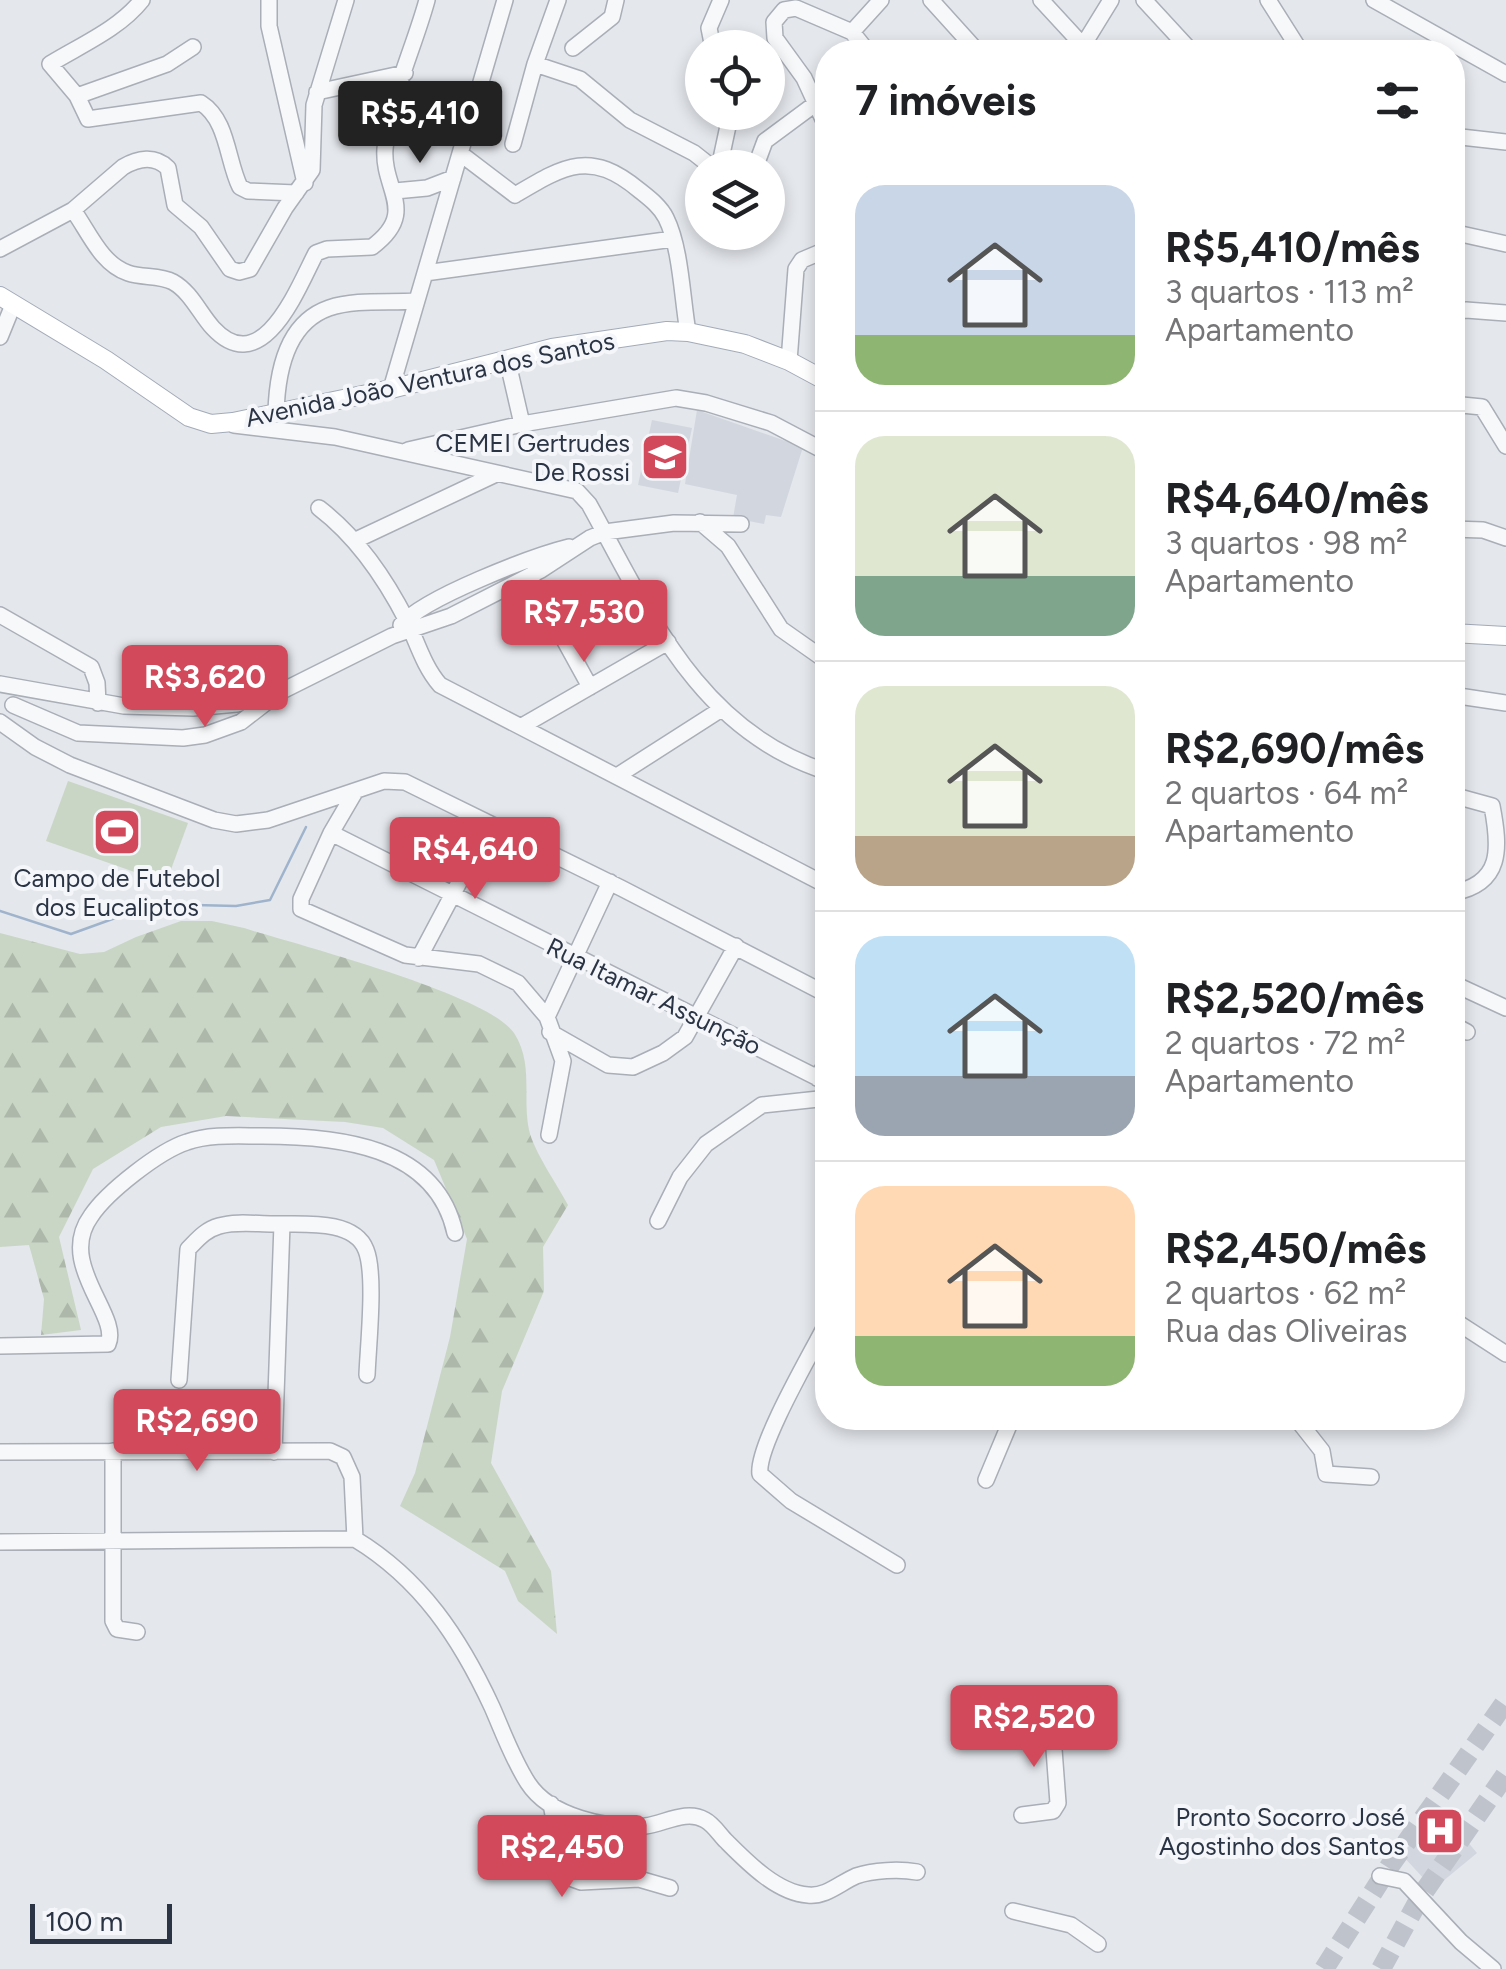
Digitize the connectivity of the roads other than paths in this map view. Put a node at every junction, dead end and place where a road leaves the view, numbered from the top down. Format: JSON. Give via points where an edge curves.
{"nodes":[{"id":1,"x":142,"y":0,"type":"edge"},
{"id":2,"x":269,"y":0,"type":"edge"},
{"id":3,"x":346,"y":0,"type":"edge"},
{"id":4,"x":427,"y":0,"type":"edge"},
{"id":5,"x":505,"y":0,"type":"edge"},
{"id":6,"x":558,"y":0,"type":"edge"},
{"id":7,"x":616,"y":0,"type":"edge"},
{"id":8,"x":721,"y":0,"type":"edge"},
{"id":9,"x":881,"y":0,"type":"edge"},
{"id":10,"x":931,"y":0,"type":"edge"},
{"id":11,"x":1041,"y":0,"type":"edge"},
{"id":12,"x":1111,"y":0,"type":"edge"},
{"id":13,"x":1144,"y":0,"type":"edge"},
{"id":14,"x":1268,"y":0,"type":"edge"},
{"id":15,"x":1374,"y":0,"type":"edge"},
{"id":16,"x":708,"y":30,"type":"edge"},
{"id":17,"x":852,"y":32,"type":"junction"},
{"id":18,"x":858,"y":40,"type":"edge"},
{"id":19,"x":967,"y":40,"type":"edge"},
{"id":20,"x":1075,"y":40,"type":"edge"},
{"id":21,"x":1089,"y":40,"type":"edge"},
{"id":22,"x":1181,"y":40,"type":"edge"},
{"id":23,"x":1293,"y":40,"type":"edge"},
{"id":24,"x":1445,"y":40,"type":"edge"},
{"id":25,"x":193,"y":47,"type":"dead end"},
{"id":26,"x":573,"y":48,"type":"dead end"},
{"id":27,"x":1465,"y":51,"type":"edge"},
{"id":28,"x":534,"y":64,"type":"junction"},
{"id":29,"x":405,"y":73,"type":"junction"},
{"id":30,"x":1506,"y":74,"type":"edge"},
{"id":31,"x":316,"y":92,"type":"junction"},
{"id":32,"x":76,"y":96,"type":"junction"},
{"id":33,"x":815,"y":104,"type":"joint"},
{"id":34,"x":1465,"y":137,"type":"edge"},
{"id":35,"x":1506,"y":142,"type":"edge"},
{"id":36,"x":512,"y":144,"type":"dead end"},
{"id":37,"x":688,"y":150,"type":"edge"},
{"id":38,"x":762,"y":150,"type":"edge"},
{"id":39,"x":461,"y":154,"type":"junction"},
{"id":40,"x":454,"y":178,"type":"junction"},
{"id":41,"x":300,"y":188,"type":"junction"},
{"id":42,"x":395,"y":191,"type":"junction"},
{"id":43,"x":73,"y":210,"type":"junction"},
{"id":44,"x":1465,"y":235,"type":"edge"},
{"id":45,"x":673,"y":238,"type":"junction"},
{"id":46,"x":1506,"y":244,"type":"edge"},
{"id":47,"x":0,"y":249,"type":"edge"},
{"id":48,"x":815,"y":254,"type":"edge"},
{"id":49,"x":425,"y":273,"type":"junction"},
{"id":50,"x":7,"y":300,"type":"edge"},
{"id":51,"x":416,"y":302,"type":"junction"},
{"id":52,"x":1465,"y":311,"type":"edge"},
{"id":53,"x":1506,"y":313,"type":"edge"},
{"id":54,"x":688,"y":332,"type":"junction"},
{"id":55,"x":0,"y":337,"type":"edge"},
{"id":56,"x":506,"y":360,"type":"junction"},
{"id":57,"x":789,"y":361,"type":"junction"},
{"id":58,"x":815,"y":375,"type":"edge"},
{"id":59,"x":390,"y":389,"type":"junction"},
{"id":60,"x":1465,"y":404,"type":"edge"},
{"id":61,"x":276,"y":413,"type":"junction"},
{"id":62,"x":220,"y":424,"type":"junction"},
{"id":63,"x":522,"y":424,"type":"junction"},
{"id":64,"x":1506,"y":446,"type":"edge"},
{"id":65,"x":815,"y":447,"type":"edge"},
{"id":66,"x":402,"y":451,"type":"junction"},
{"id":67,"x":496,"y":474,"type":"junction"},
{"id":68,"x":319,"y":508,"type":"dead end"},
{"id":69,"x":700,"y":522,"type":"junction"},
{"id":70,"x":742,"y":524,"type":"dead end"},
{"id":71,"x":1465,"y":530,"type":"edge"},
{"id":72,"x":605,"y":532,"type":"junction"},
{"id":73,"x":1506,"y":538,"type":"edge"},
{"id":74,"x":356,"y":540,"type":"junction"},
{"id":75,"x":583,"y":544,"type":"junction"},
{"id":76,"x":530,"y":576,"type":"junction"},
{"id":77,"x":0,"y":615,"type":"edge"},
{"id":78,"x":408,"y":625,"type":"junction"},
{"id":79,"x":1465,"y":634,"type":"edge"},
{"id":80,"x":1506,"y":636,"type":"edge"},
{"id":81,"x":668,"y":642,"type":"junction"},
{"id":82,"x":815,"y":653,"type":"edge"},
{"id":83,"x":0,"y":684,"type":"edge"},
{"id":84,"x":590,"y":688,"type":"junction"},
{"id":85,"x":23,"y":689,"type":"junction"},
{"id":86,"x":278,"y":694,"type":"junction"},
{"id":87,"x":1465,"y":696,"type":"edge"},
{"id":88,"x":98,"y":703,"type":"junction"},
{"id":89,"x":1506,"y":703,"type":"edge"},
{"id":90,"x":13,"y":704,"type":"junction"},
{"id":91,"x":720,"y":710,"type":"junction"},
{"id":92,"x":0,"y":722,"type":"edge"},
{"id":93,"x":522,"y":726,"type":"junction"},
{"id":94,"x":815,"y":767,"type":"edge"},
{"id":95,"x":616,"y":776,"type":"junction"},
{"id":96,"x":355,"y":792,"type":"junction"},
{"id":97,"x":1465,"y":799,"type":"edge"},
{"id":98,"x":1499,"y":809,"type":"edge"},
{"id":99,"x":490,"y":824,"type":"junction"},
{"id":100,"x":331,"y":833,"type":"junction"},
{"id":101,"x":1500,"y":866,"type":"edge"},
{"id":102,"x":815,"y":879,"type":"edge"},
{"id":103,"x":610,"y":882,"type":"junction"},
{"id":104,"x":1465,"y":887,"type":"edge"},
{"id":105,"x":453,"y":896,"type":"junction"},
{"id":106,"x":736,"y":946,"type":"junction"},
{"id":107,"x":419,"y":958,"type":"junction"},
{"id":108,"x":574,"y":958,"type":"junction"},
{"id":109,"x":815,"y":988,"type":"edge"},
{"id":110,"x":1465,"y":989,"type":"edge"},
{"id":111,"x":1506,"y":1008,"type":"edge"},
{"id":112,"x":699,"y":1016,"type":"junction"},
{"id":113,"x":549,"y":1024,"type":"junction"},
{"id":114,"x":815,"y":1076,"type":"edge"},
{"id":115,"x":815,"y":1099,"type":"edge"},
{"id":116,"x":549,"y":1135,"type":"dead end"},
{"id":117,"x":658,"y":1221,"type":"dead end"},
{"id":118,"x":282,"y":1224,"type":"junction"},
{"id":119,"x":455,"y":1233,"type":"dead end"},
{"id":120,"x":1465,"y":1328,"type":"edge"},
{"id":121,"x":815,"y":1344,"type":"edge"},
{"id":122,"x":0,"y":1346,"type":"edge"},
{"id":123,"x":1506,"y":1354,"type":"edge"},
{"id":124,"x":367,"y":1376,"type":"dead end"},
{"id":125,"x":179,"y":1380,"type":"dead end"},
{"id":126,"x":1007,"y":1430,"type":"edge"},
{"id":127,"x":1305,"y":1430,"type":"edge"},
{"id":128,"x":114,"y":1451,"type":"junction"},
{"id":129,"x":0,"y":1452,"type":"edge"},
{"id":130,"x":274,"y":1452,"type":"junction"},
{"id":131,"x":1371,"y":1477,"type":"dead end"},
{"id":132,"x":986,"y":1480,"type":"dead end"},
{"id":133,"x":355,"y":1538,"type":"junction"},
{"id":134,"x":114,"y":1541,"type":"junction"},
{"id":135,"x":0,"y":1542,"type":"edge"},
{"id":136,"x":898,"y":1565,"type":"dead end"},
{"id":137,"x":137,"y":1632,"type":"dead end"},
{"id":138,"x":1037,"y":1721,"type":"dead end"},
{"id":139,"x":552,"y":1804,"type":"junction"},
{"id":140,"x":1022,"y":1815,"type":"dead end"},
{"id":141,"x":916,"y":1872,"type":"dead end"},
{"id":142,"x":1380,"y":1876,"type":"dead end"},
{"id":143,"x":670,"y":1888,"type":"dead end"},
{"id":144,"x":1013,"y":1910,"type":"dead end"},
{"id":145,"x":1098,"y":1944,"type":"dead end"},
{"id":146,"x":1493,"y":1969,"type":"edge"}],
"edges":[{"from":1,"to":32,"type":"street","via":[[50,64]]},
{"from":2,"to":41,"type":"street"},
{"from":3,"to":31,"type":"street"},
{"from":4,"to":29,"type":"street"},
{"from":5,"to":39,"type":"street"},
{"from":6,"to":28,"type":"street"},
{"from":7,"to":26,"type":"street","via":[[612,16]]},
{"from":8,"to":16,"type":"street"},
{"from":9,"to":17,"type":"street"},
{"from":10,"to":19,"type":"street"},
{"from":11,"to":20,"type":"street"},
{"from":12,"to":21,"type":"street"},
{"from":13,"to":22,"type":"street"},
{"from":14,"to":23,"type":"street"},
{"from":15,"to":24,"type":"street"},
{"from":17,"to":18,"type":"street"},
{"from":17,"to":33,"type":"street","via":[[796,8],[774,22],[775,38]]},
{"from":25,"to":32,"type":"street","via":[[166,64]]},
{"from":27,"to":30,"type":"street"},
{"from":28,"to":36,"type":"street"},
{"from":28,"to":37,"type":"street","via":[[580,80],[630,120]]},
{"from":29,"to":31,"type":"street"},
{"from":29,"to":42,"type":"street","via":[[385,152]]},
{"from":31,"to":41,"type":"street","via":[[313,165]]},
{"from":32,"to":41,"type":"street","via":[[88,120],[201,103],[219,124],[240,187]]},
{"from":33,"to":38,"type":"street"},
{"from":34,"to":35,"type":"street"},
{"from":39,"to":40,"type":"street"},
{"from":39,"to":45,"type":"street","via":[[515,195],[556,170],[608,168],[656,204]]},
{"from":40,"to":42,"type":"street"},
{"from":40,"to":49,"type":"street"},
{"from":41,"to":43,"type":"street","via":[[256,262],[240,272],[230,269],[201,227],[175,206],[168,168],[160,162],[132,162]]},
{"from":42,"to":43,"type":"street","via":[[394,220],[378,244],[316,253],[274,328],[242,342],[220,335],[174,282],[108,262]]},
{"from":43,"to":47,"type":"street"},
{"from":44,"to":46,"type":"street"},
{"from":45,"to":49,"type":"street"},
{"from":45,"to":54,"type":"street"},
{"from":48,"to":57,"type":"street","via":[[796,269]]},
{"from":49,"to":51,"type":"street"},
{"from":50,"to":55,"type":"street"},
{"from":50,"to":62,"type":"main road","name":"Avenida João Ventura dos Santos","via":[[189,418]]},
{"from":51,"to":59,"type":"street"},
{"from":51,"to":61,"type":"street","via":[[336,306],[311,318],[282,361]]},
{"from":52,"to":53,"type":"street"},
{"from":54,"to":56,"type":"main road","name":"Avenida João Ventura dos Santos","via":[[632,335]]},
{"from":54,"to":57,"type":"main road","name":"Avenida João Ventura dos Santos"},
{"from":56,"to":59,"type":"main road","name":"Avenida João Ventura dos Santos"},
{"from":56,"to":63,"type":"street"},
{"from":57,"to":58,"type":"main road","name":"Avenida João Ventura dos Santos"},
{"from":59,"to":61,"type":"main road","name":"Avenida João Ventura dos Santos"},
{"from":60,"to":64,"type":"street","via":[[1482,407]]},
{"from":61,"to":62,"type":"main road","name":"Avenida João Ventura dos Santos"},
{"from":62,"to":66,"type":"street"},
{"from":63,"to":65,"type":"street","via":[[676,398],[757,418]]},
{"from":63,"to":66,"type":"street"},
{"from":66,"to":67,"type":"street"},
{"from":67,"to":72,"type":"street","via":[[576,491]]},
{"from":67,"to":74,"type":"street"},
{"from":68,"to":74,"type":"street"},
{"from":69,"to":70,"type":"street"},
{"from":69,"to":72,"type":"street"},
{"from":69,"to":82,"type":"street","via":[[728,546],[781,629]]},
{"from":71,"to":73,"type":"street"},
{"from":72,"to":75,"type":"street"},
{"from":72,"to":81,"type":"street"},
{"from":74,"to":78,"type":"street"},
{"from":75,"to":76,"type":"street"},
{"from":75,"to":78,"type":"street","via":[[516,564],[429,604]]},
{"from":76,"to":78,"type":"street","via":[[451,616]]},
{"from":76,"to":84,"type":"street"},
{"from":77,"to":88,"type":"street","via":[[90,667]]},
{"from":78,"to":86,"type":"street"},
{"from":78,"to":93,"type":"street","via":[[440,685]]},
{"from":79,"to":80,"type":"main road"},
{"from":81,"to":84,"type":"street"},
{"from":81,"to":91,"type":"street"},
{"from":83,"to":85,"type":"street"},
{"from":84,"to":93,"type":"street"},
{"from":85,"to":88,"type":"street"},
{"from":85,"to":90,"type":"street"},
{"from":86,"to":88,"type":"street","via":[[193,708]]},
{"from":86,"to":90,"type":"street","via":[[241,722],[183,738],[78,732]]},
{"from":87,"to":89,"type":"street"},
{"from":90,"to":92,"type":"street"},
{"from":91,"to":94,"type":"street","via":[[779,753]]},
{"from":91,"to":95,"type":"street"},
{"from":92,"to":96,"type":"street","via":[[70,765],[221,822],[268,820]]},
{"from":93,"to":95,"type":"street"},
{"from":95,"to":102,"type":"street"},
{"from":96,"to":99,"type":"street","via":[[384,781],[405,782]]},
{"from":96,"to":100,"type":"street"},
{"from":97,"to":98,"type":"street"},
{"from":98,"to":101,"type":"street"},
{"from":99,"to":103,"type":"street"},
{"from":99,"to":105,"type":"street"},
{"from":100,"to":105,"type":"street","name":"Rua Itamar Assunção"},
{"from":100,"to":107,"type":"street","via":[[301,898],[304,913]]},
{"from":101,"to":104,"type":"street"},
{"from":103,"to":106,"type":"street"},
{"from":103,"to":108,"type":"street"},
{"from":105,"to":107,"type":"street"},
{"from":105,"to":108,"type":"street","name":"Rua Itamar Assunção"},
{"from":106,"to":109,"type":"street"},
{"from":106,"to":112,"type":"street"},
{"from":107,"to":113,"type":"street","via":[[500,972],[525,990]]},
{"from":108,"to":112,"type":"street","name":"Rua Itamar Assunção"},
{"from":108,"to":113,"type":"street"},
{"from":110,"to":111,"type":"street"},
{"from":112,"to":113,"type":"street","via":[[675,1045],[624,1068],[608,1065]]},
{"from":112,"to":114,"type":"street","name":"Rua Itamar Assunção"},
{"from":113,"to":116,"type":"street","via":[[563,1061]]},
{"from":115,"to":117,"type":"street","via":[[762,1105],[706,1144]]},
{"from":118,"to":124,"type":"street","via":[[326,1225],[366,1248]]},
{"from":118,"to":125,"type":"street","via":[[229,1224],[204,1233],[188,1249]]},
{"from":118,"to":130,"type":"street"},
{"from":119,"to":122,"type":"street","via":[[446,1206],[419,1173],[356,1143],[282,1136],[187,1142],[131,1178],[85,1228],[83,1268],[111,1341]]},
{"from":120,"to":123,"type":"street"},
{"from":121,"to":136,"type":"street","via":[[760,1459],[760,1474],[791,1502]]},
{"from":126,"to":132,"type":"street"},
{"from":127,"to":131,"type":"street","via":[[1322,1451],[1326,1474]]},
{"from":128,"to":129,"type":"street"},
{"from":128,"to":130,"type":"street"},
{"from":128,"to":134,"type":"street"},
{"from":130,"to":133,"type":"street","via":[[343,1456],[352,1476]]},
{"from":133,"to":134,"type":"street"},
{"from":133,"to":139,"type":"street","via":[[438,1611],[528,1784]]},
{"from":134,"to":135,"type":"street"},
{"from":134,"to":137,"type":"street","via":[[113,1621]]},
{"from":138,"to":140,"type":"street","via":[[1053,1736],[1058,1802],[1054,1811]]},
{"from":139,"to":141,"type":"street","via":[[607,1824],[705,1820],[743,1858],[803,1895],[822,1894],[860,1875]]},
{"from":139,"to":143,"type":"street","via":[[570,1878]]},
{"from":142,"to":146,"type":"street","via":[[1404,1881]]},
{"from":144,"to":145,"type":"street","via":[[1071,1925]]}]}
